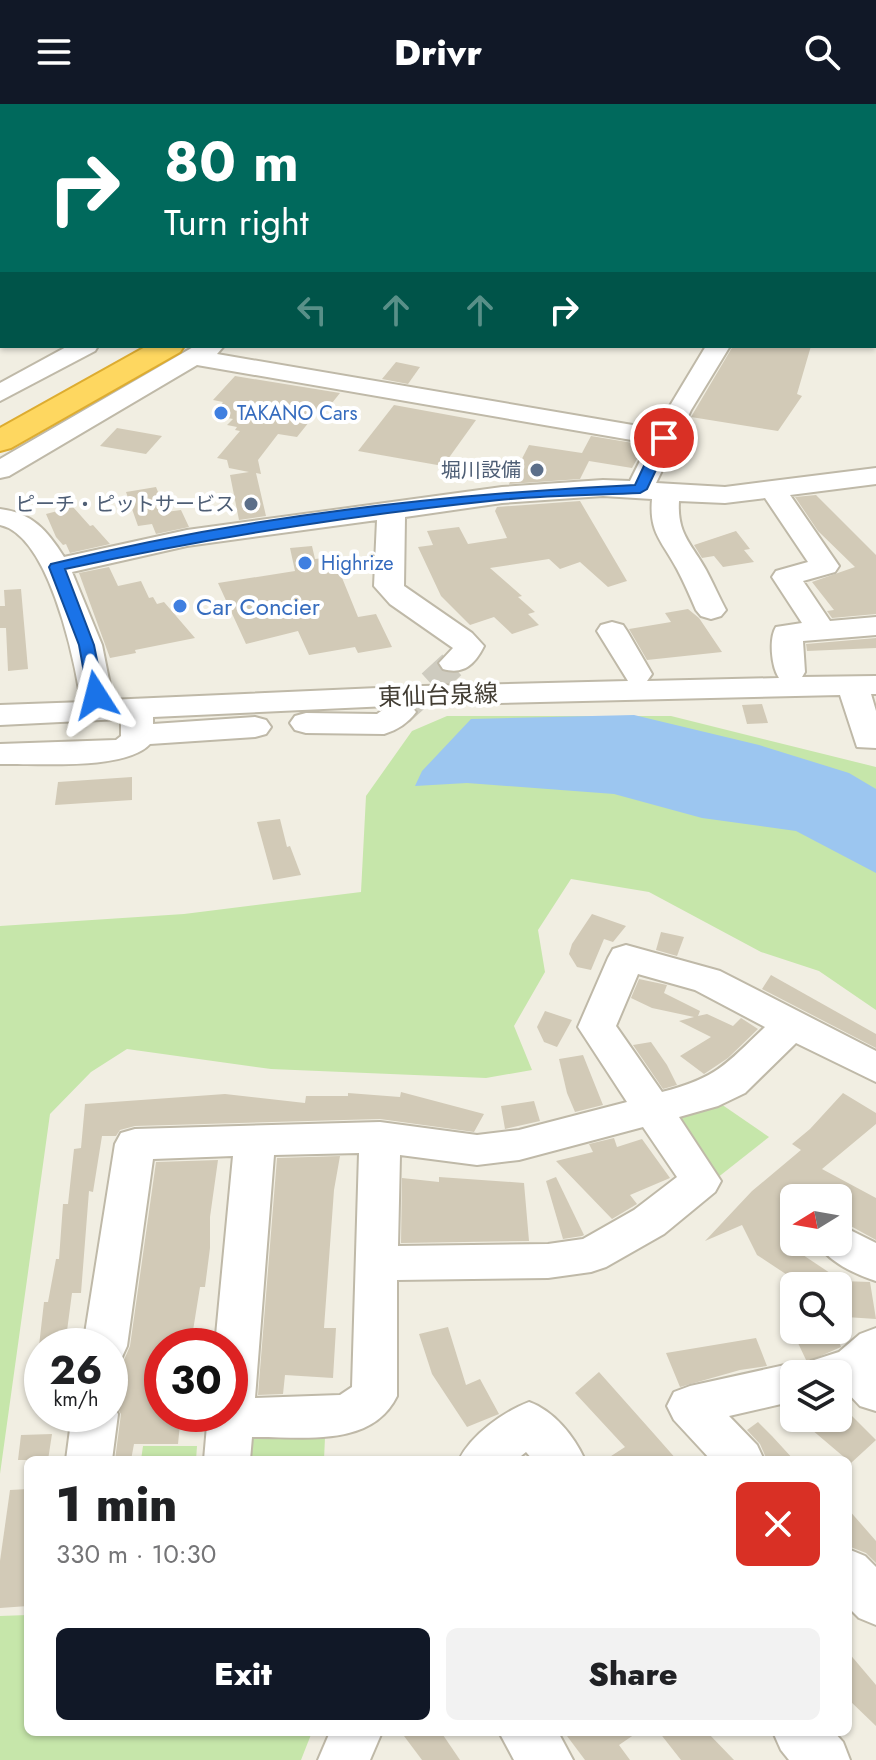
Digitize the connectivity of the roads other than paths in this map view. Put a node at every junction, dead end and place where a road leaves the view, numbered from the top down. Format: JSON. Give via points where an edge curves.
{"nodes":[{"id":1,"x":82,"y":348,"type":"edge"},
{"id":2,"x":124,"y":348,"type":"edge"},
{"id":3,"x":717,"y":348,"type":"edge"},
{"id":4,"x":192,"y":350,"type":"edge"},
{"id":5,"x":0,"y":393,"type":"edge"},
{"id":6,"x":0,"y":415,"type":"edge"},
{"id":7,"x":664,"y":438,"type":"junction"},
{"id":8,"x":0,"y":441,"type":"edge"},
{"id":9,"x":0,"y":470,"type":"edge"},
{"id":10,"x":862,"y":478,"type":"edge"},
{"id":11,"x":772,"y":489,"type":"junction"},
{"id":12,"x":653,"y":490,"type":"junction"},
{"id":13,"x":876,"y":494,"type":"edge"},
{"id":14,"x":391,"y":510,"type":"junction"},
{"id":15,"x":0,"y":517,"type":"edge"},
{"id":16,"x":56,"y":567,"type":"junction"},
{"id":17,"x":711,"y":610,"type":"dead end"},
{"id":18,"x":876,"y":626,"type":"edge"},
{"id":19,"x":820,"y":628,"type":"junction"},
{"id":20,"x":612,"y":631,"type":"dead end"},
{"id":21,"x":454,"y":663,"type":"tunnel mouth"},
{"id":22,"x":790,"y":672,"type":"junction"},
{"id":23,"x":637,"y":674,"type":"junction"},
{"id":24,"x":868,"y":681,"type":"edge"},
{"id":25,"x":96,"y":695,"type":"junction"},
{"id":26,"x":0,"y":698,"type":"edge"},
{"id":27,"x":400,"y":712,"type":"tunnel mouth"},
{"id":28,"x":0,"y":715,"type":"edge"},
{"id":29,"x":137,"y":721,"type":"junction"},
{"id":30,"x":868,"y":740,"type":"dead end"},
{"id":31,"x":0,"y":754,"type":"edge"},
{"id":32,"x":793,"y":1023,"type":"junction"},
{"id":33,"x":876,"y":1068,"type":"edge"},
{"id":34,"x":652,"y":1110,"type":"junction"},
{"id":35,"x":380,"y":1137,"type":"junction"},
{"id":36,"x":255,"y":1141,"type":"junction"},
{"id":37,"x":852,"y":1249,"type":"edge"},
{"id":38,"x":376,"y":1263,"type":"junction"},
{"id":39,"x":876,"y":1264,"type":"edge"},
{"id":40,"x":108,"y":1328,"type":"edge"},
{"id":41,"x":780,"y":1385,"type":"edge"},
{"id":42,"x":93,"y":1432,"type":"edge"},
{"id":43,"x":229,"y":1439,"type":"edge"},
{"id":44,"x":90,"y":1456,"type":"edge"},
{"id":45,"x":487,"y":1456,"type":"edge"},
{"id":46,"x":559,"y":1456,"type":"edge"},
{"id":47,"x":737,"y":1456,"type":"edge"},
{"id":48,"x":852,"y":1576,"type":"edge"},
{"id":49,"x":876,"y":1602,"type":"edge"},
{"id":50,"x":354,"y":1736,"type":"edge"},
{"id":51,"x":528,"y":1736,"type":"edge"},
{"id":52,"x":803,"y":1736,"type":"edge"},
{"id":53,"x":344,"y":1760,"type":"edge"},
{"id":54,"x":547,"y":1760,"type":"edge"},
{"id":55,"x":824,"y":1760,"type":"edge"}],
"edges":[{"from":1,"to":5,"type":"street"},
{"from":2,"to":6,"type":"highway"},
{"from":3,"to":7,"type":"street"},
{"from":4,"to":7,"type":"street"},
{"from":4,"to":8,"type":"highway"},
{"from":4,"to":9,"type":"street"},
{"from":7,"to":12,"type":"street"},
{"from":10,"to":11,"type":"street"},
{"from":10,"to":13,"type":"street"},
{"from":11,"to":12,"type":"street","via":[[725,495]]},
{"from":11,"to":19,"type":"street","via":[[825,566],[786,577]]},
{"from":12,"to":14,"type":"street","via":[[502,495]]},
{"from":12,"to":17,"type":"street","via":[[670,538]]},
{"from":14,"to":16,"type":"street","via":[[187,538]]},
{"from":14,"to":21,"type":"street","via":[[389,587],[469,646]]},
{"from":15,"to":16,"type":"street","via":[[24,523]]},
{"from":16,"to":25,"type":"street","via":[[87,645]]},
{"from":18,"to":19,"type":"street"},
{"from":19,"to":22,"type":"street","via":[[787,633]]},
{"from":20,"to":23,"type":"street"},
{"from":22,"to":23,"type":"street"},
{"from":22,"to":24,"type":"street"},
{"from":23,"to":25,"type":"street"},
{"from":24,"to":29,"type":"street","name":"東仙台泉線","via":[[438,694]]},
{"from":24,"to":30,"type":"street"},
{"from":25,"to":26,"type":"street"},
{"from":27,"to":29,"type":"street","via":[[384,724]]},
{"from":28,"to":29,"type":"street","name":"東仙台泉線"},
{"from":29,"to":31,"type":"street","via":[[137,740],[126,748]]},
{"from":32,"to":33,"type":"street"},
{"from":32,"to":34,"type":"street","via":[[731,1083]]},
{"from":32,"to":34,"type":"street","via":[[707,980],[626,958],[597,1027]]},
{"from":34,"to":35,"type":"street","via":[[519,1145],[477,1150]]},
{"from":34,"to":38,"type":"street","via":[[701,1181],[623,1239],[591,1255],[548,1261]]},
{"from":35,"to":36,"type":"street"},
{"from":35,"to":38,"type":"street"},
{"from":36,"to":40,"type":"street","via":[[135,1144]]},
{"from":36,"to":43,"type":"street"},
{"from":37,"to":39,"type":"street"},
{"from":38,"to":43,"type":"street","via":[[374,1396],[349,1415]]},
{"from":41,"to":47,"type":"street","via":[[690,1406]]},
{"from":42,"to":44,"type":"street"},
{"from":45,"to":46,"type":"street","via":[[529,1422]]},
{"from":48,"to":49,"type":"street"},
{"from":50,"to":53,"type":"street"},
{"from":51,"to":54,"type":"street"},
{"from":52,"to":55,"type":"street"}]}
